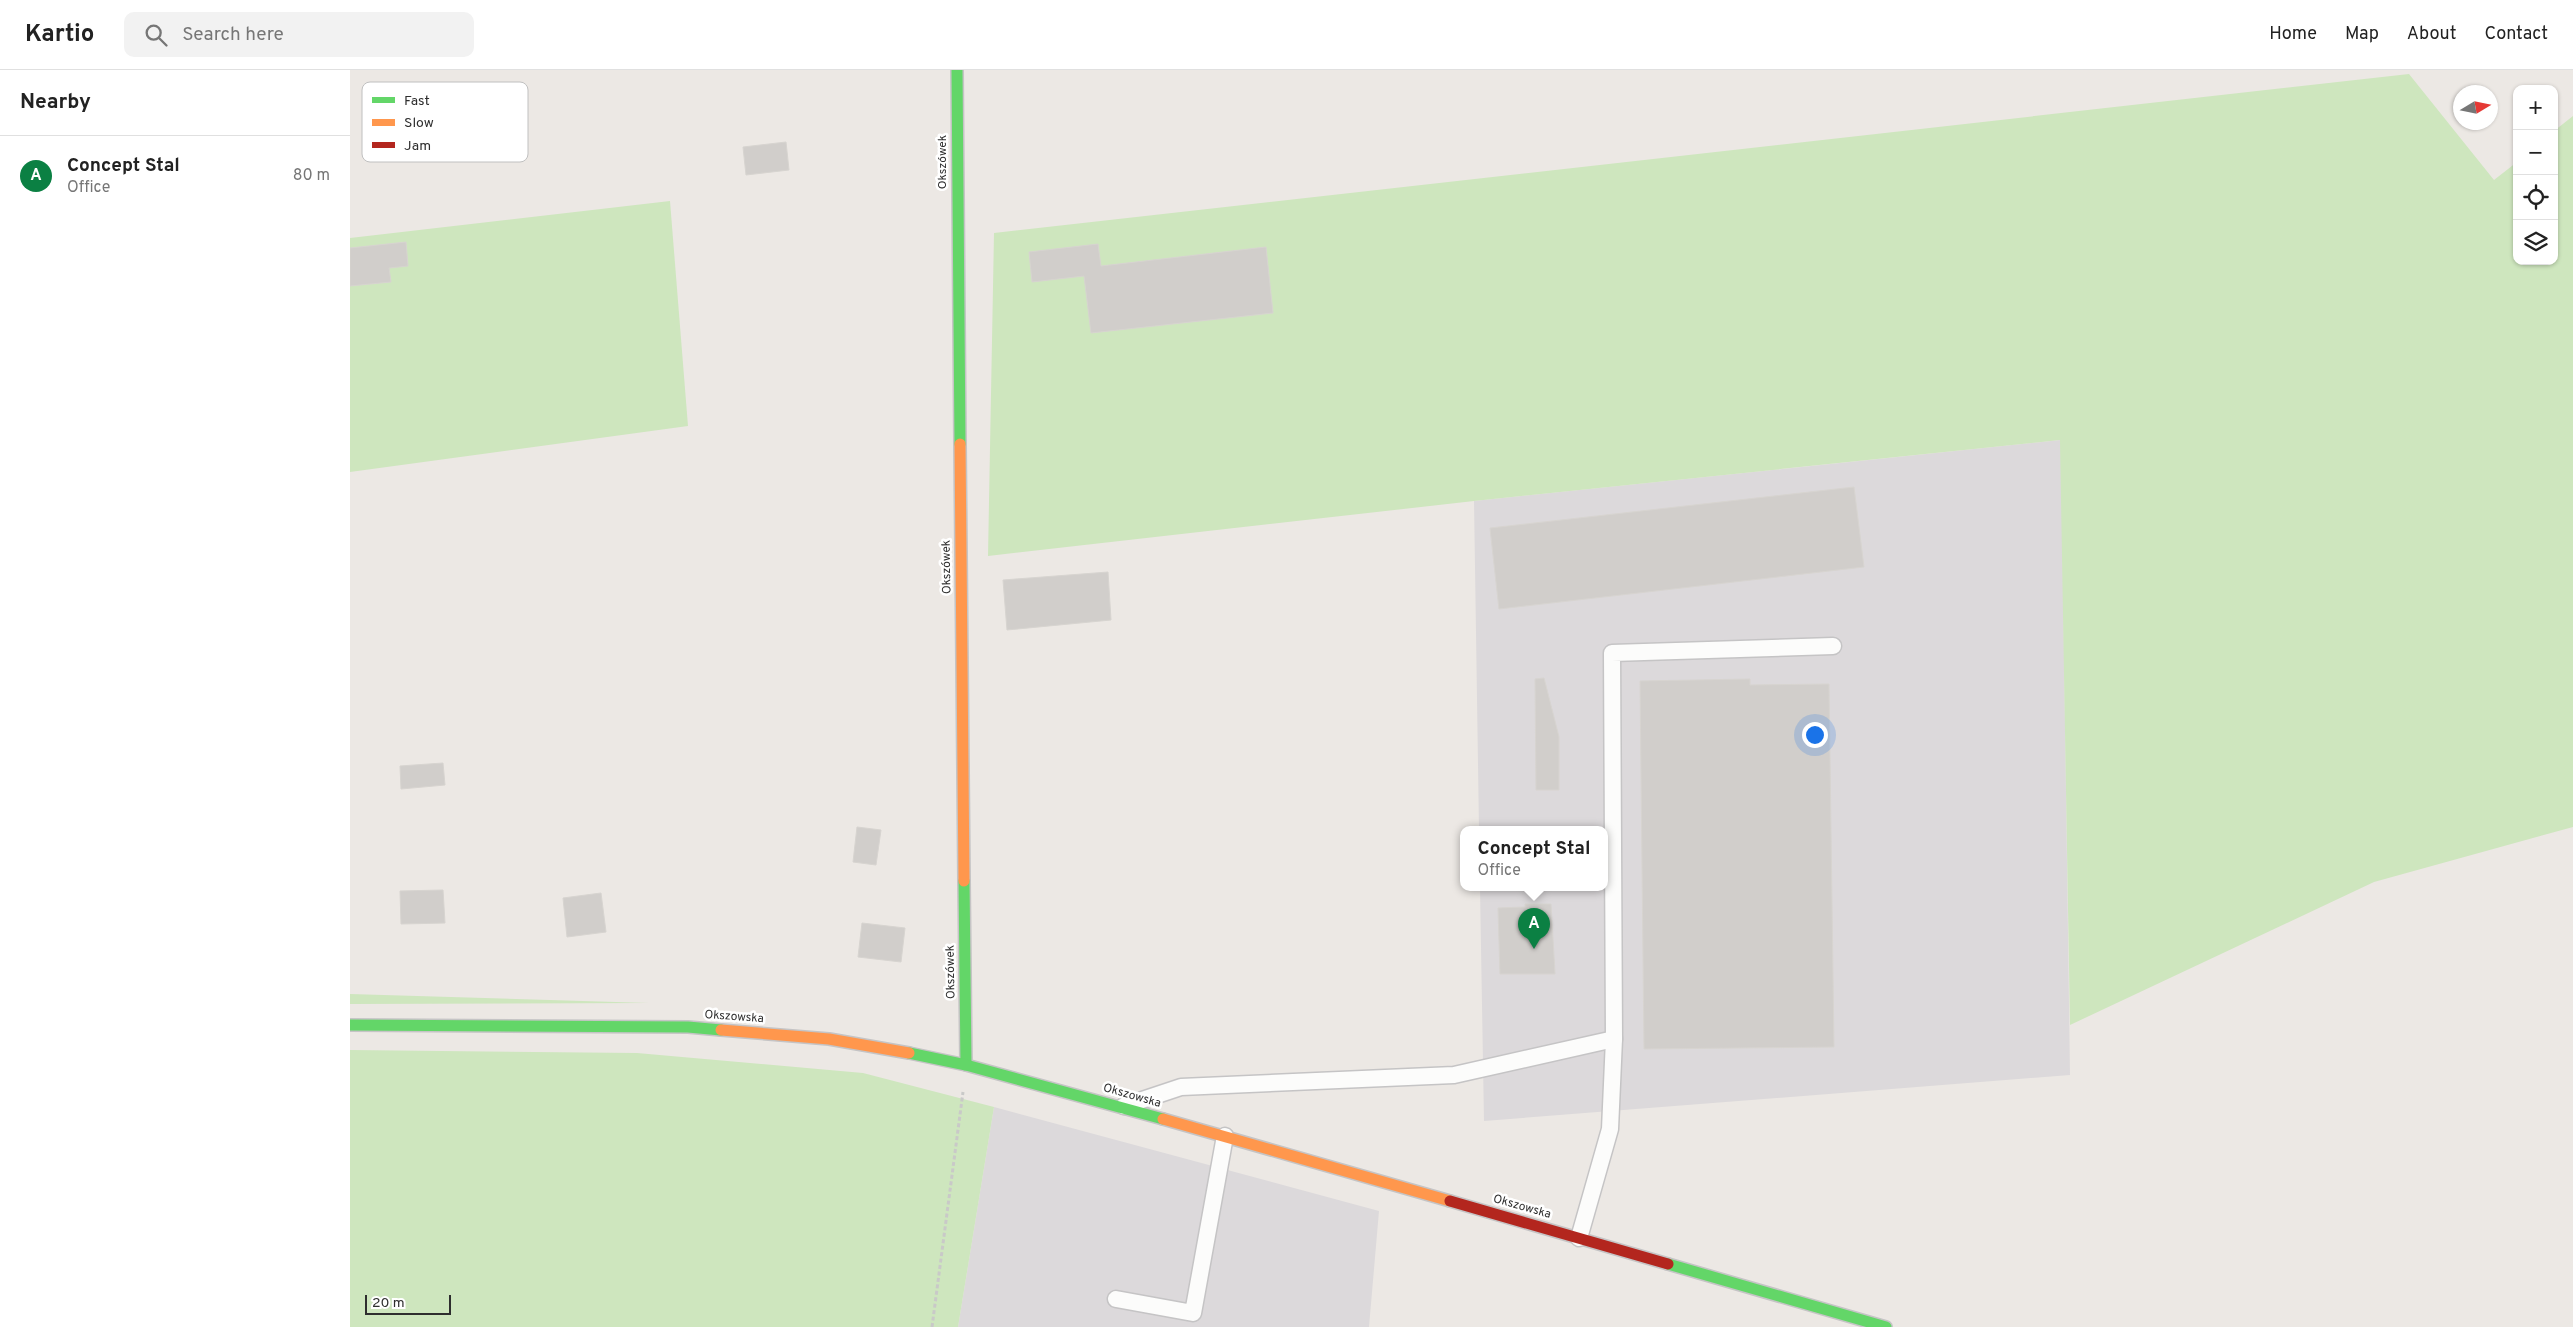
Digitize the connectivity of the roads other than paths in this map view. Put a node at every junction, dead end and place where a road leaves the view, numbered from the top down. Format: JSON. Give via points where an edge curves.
{"nodes":[{"id":1,"x":957,"y":70,"type":"edge"},
{"id":2,"x":1833,"y":646,"type":"dead end"},
{"id":3,"x":350,"y":1025,"type":"edge"},
{"id":4,"x":1614,"y":1039,"type":"junction"},
{"id":5,"x":966,"y":1064,"type":"junction"},
{"id":6,"x":1122,"y":1107,"type":"junction"},
{"id":7,"x":1225,"y":1136,"type":"junction"},
{"id":8,"x":1579,"y":1238,"type":"junction"},
{"id":9,"x":1116,"y":1299,"type":"dead end"},
{"id":10,"x":1886,"y":1327,"type":"edge"}],
"edges":[{"from":1,"to":5,"type":"main road","name":"Okszówek"},
{"from":2,"to":4,"type":"lane","via":[[1612,653]]},
{"from":3,"to":5,"type":"main road","name":"Okszowska","via":[[688,1027],[829,1039]]},
{"from":4,"to":6,"type":"lane","via":[[1454,1075],[1181,1087]]},
{"from":4,"to":8,"type":"lane","via":[[1610,1130]]},
{"from":5,"to":6,"type":"main road","name":"Okszowska"},
{"from":6,"to":7,"type":"main road","name":"Okszowska"},
{"from":7,"to":8,"type":"main road","name":"Okszowska"},
{"from":7,"to":9,"type":"lane","via":[[1193,1313]]},
{"from":8,"to":10,"type":"main road","name":"Okszowska"}]}
